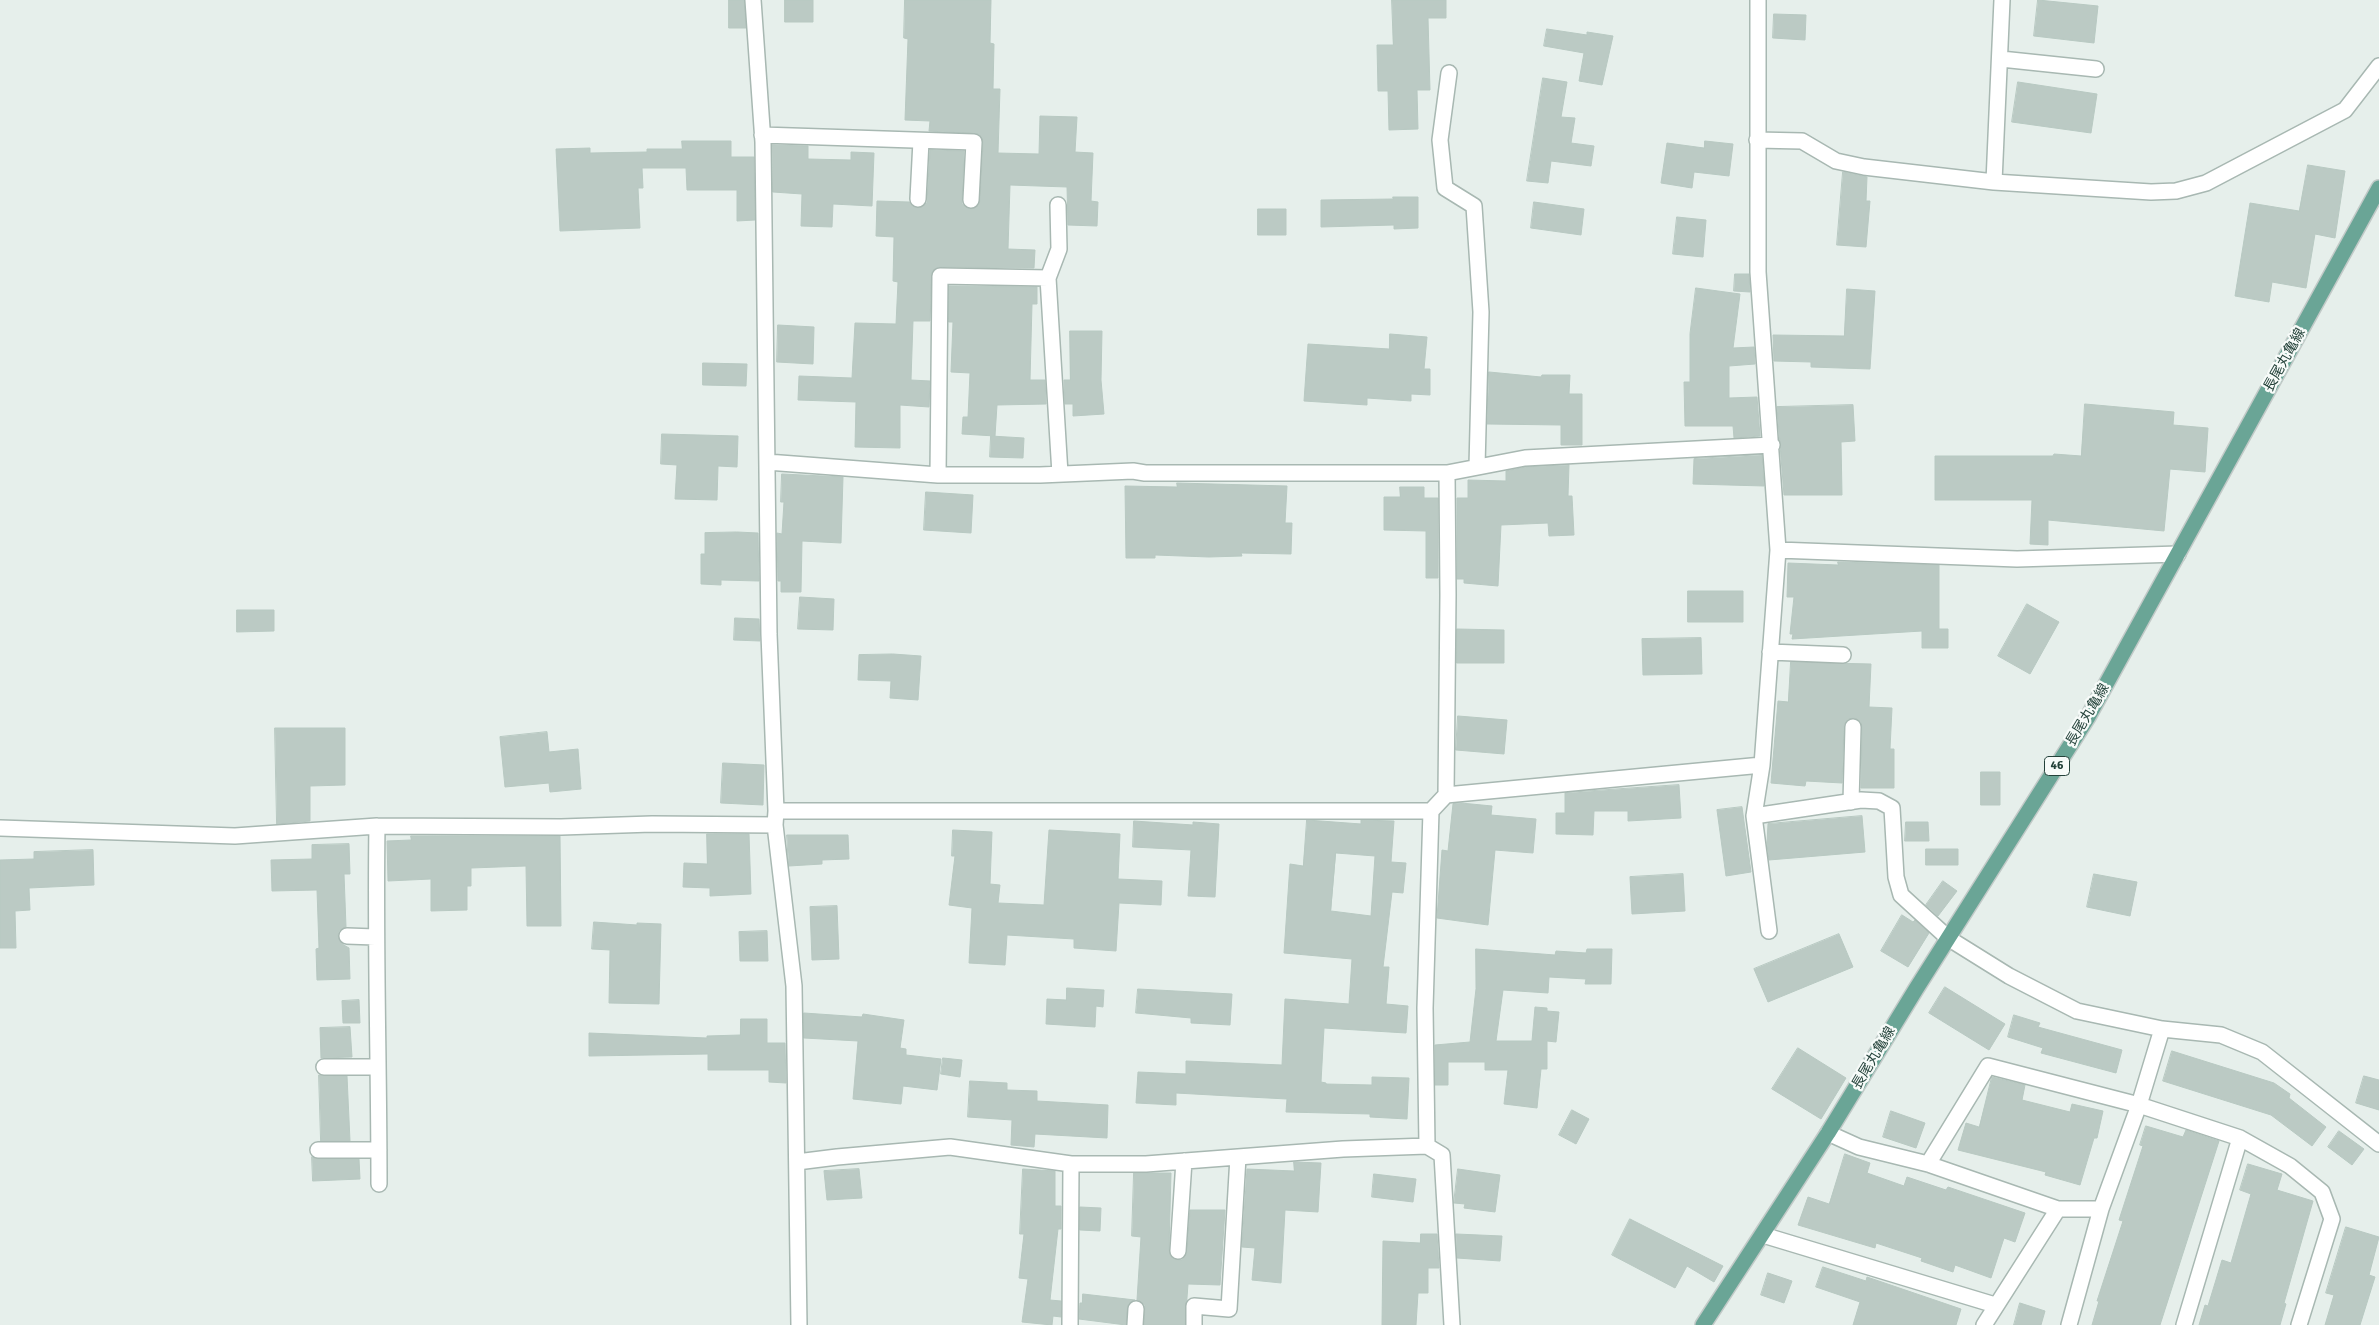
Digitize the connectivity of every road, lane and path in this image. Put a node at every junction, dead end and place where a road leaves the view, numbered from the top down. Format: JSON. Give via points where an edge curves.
{"nodes":[{"id":1,"x":752,"y":0,"type":"edge"},
{"id":2,"x":1758,"y":0,"type":"edge"},
{"id":3,"x":2002,"y":0,"type":"edge"},
{"id":4,"x":2001,"y":59,"type":"junction"},
{"id":5,"x":2379,"y":64,"type":"edge"},
{"id":6,"x":2096,"y":69,"type":"dead end"},
{"id":7,"x":1449,"y":73,"type":"dead end"},
{"id":8,"x":762,"y":135,"type":"junction"},
{"id":9,"x":1758,"y":140,"type":"junction"},
{"id":10,"x":921,"y":141,"type":"junction"},
{"id":11,"x":1994,"y":182,"type":"junction"},
{"id":12,"x":2379,"y":188,"type":"edge"},
{"id":13,"x":918,"y":199,"type":"dead end"},
{"id":14,"x":971,"y":200,"type":"dead end"},
{"id":15,"x":1058,"y":205,"type":"dead end"},
{"id":16,"x":1048,"y":278,"type":"junction"},
{"id":17,"x":1772,"y":445,"type":"junction"},
{"id":18,"x":767,"y":462,"type":"junction"},
{"id":19,"x":1477,"y":466,"type":"junction"},
{"id":20,"x":1446,"y":473,"type":"junction"},
{"id":21,"x":1060,"y":474,"type":"junction"},
{"id":22,"x":938,"y":475,"type":"junction"},
{"id":23,"x":1778,"y":550,"type":"junction"},
{"id":24,"x":2178,"y":554,"type":"junction"},
{"id":25,"x":1770,"y":652,"type":"junction"},
{"id":26,"x":1843,"y":655,"type":"dead end"},
{"id":27,"x":1853,"y":727,"type":"dead end"},
{"id":28,"x":1762,"y":764,"type":"junction"},
{"id":29,"x":1446,"y":795,"type":"junction"},
{"id":30,"x":1851,"y":802,"type":"junction"},
{"id":31,"x":1431,"y":811,"type":"junction"},
{"id":32,"x":1754,"y":816,"type":"junction"},
{"id":33,"x":775,"y":818,"type":"junction"},
{"id":34,"x":377,"y":826,"type":"junction"},
{"id":35,"x":0,"y":828,"type":"edge"},
{"id":36,"x":1769,"y":931,"type":"dead end"},
{"id":37,"x":347,"y":936,"type":"dead end"},
{"id":38,"x":375,"y":937,"type":"junction"},
{"id":39,"x":1948,"y":938,"type":"junction"},
{"id":40,"x":2162,"y":1028,"type":"junction"},
{"id":41,"x":324,"y":1067,"type":"dead end"},
{"id":42,"x":378,"y":1067,"type":"junction"},
{"id":43,"x":2139,"y":1105,"type":"junction"},
{"id":44,"x":1828,"y":1133,"type":"junction"},
{"id":45,"x":2240,"y":1138,"type":"junction"},
{"id":46,"x":2379,"y":1144,"type":"edge"},
{"id":47,"x":1427,"y":1146,"type":"junction"},
{"id":48,"x":318,"y":1150,"type":"dead end"},
{"id":49,"x":379,"y":1150,"type":"junction"},
{"id":50,"x":1238,"y":1157,"type":"junction"},
{"id":51,"x":1184,"y":1161,"type":"junction"},
{"id":52,"x":797,"y":1162,"type":"junction"},
{"id":53,"x":1071,"y":1164,"type":"junction"},
{"id":54,"x":1928,"y":1164,"type":"junction"},
{"id":55,"x":379,"y":1184,"type":"dead end"},
{"id":56,"x":2058,"y":1209,"type":"junction"},
{"id":57,"x":2102,"y":1209,"type":"junction"},
{"id":58,"x":1763,"y":1236,"type":"junction"},
{"id":59,"x":1178,"y":1251,"type":"dead end"},
{"id":60,"x":1995,"y":1304,"type":"junction"},
{"id":61,"x":1136,"y":1310,"type":"dead end"},
{"id":62,"x":800,"y":1325,"type":"edge"},
{"id":63,"x":1070,"y":1325,"type":"edge"},
{"id":64,"x":1135,"y":1325,"type":"edge"},
{"id":65,"x":1194,"y":1325,"type":"edge"},
{"id":66,"x":1452,"y":1325,"type":"edge"},
{"id":67,"x":1703,"y":1325,"type":"edge"},
{"id":68,"x":1984,"y":1325,"type":"edge"},
{"id":69,"x":2069,"y":1325,"type":"edge"},
{"id":70,"x":2184,"y":1325,"type":"edge"},
{"id":71,"x":2299,"y":1325,"type":"edge"}],
"edges":[{"from":1,"to":8,"type":"street"},
{"from":2,"to":9,"type":"street"},
{"from":3,"to":4,"type":"street"},
{"from":4,"to":6,"type":"street"},
{"from":4,"to":11,"type":"street"},
{"from":5,"to":11,"type":"street","via":[[2345,110],[2206,183],[2151,192]]},
{"from":7,"to":19,"type":"street","via":[[1440,140],[1446,188],[1474,206],[1481,312]]},
{"from":8,"to":10,"type":"street"},
{"from":8,"to":18,"type":"street"},
{"from":9,"to":11,"type":"street","via":[[1802,141],[1836,161],[1864,167]]},
{"from":9,"to":17,"type":"street","via":[[1758,272]]},
{"from":10,"to":13,"type":"street"},
{"from":10,"to":14,"type":"street","via":[[974,142]]},
{"from":12,"to":24,"type":"main road","name":"長尾丸亀線","number":"46"},
{"from":15,"to":16,"type":"street","via":[[1059,248]]},
{"from":16,"to":21,"type":"street"},
{"from":16,"to":22,"type":"street","via":[[940,276]]},
{"from":17,"to":19,"type":"street","via":[[1525,458]]},
{"from":17,"to":23,"type":"street"},
{"from":18,"to":22,"type":"street"},
{"from":18,"to":33,"type":"street"},
{"from":19,"to":20,"type":"street"},
{"from":20,"to":21,"type":"street","via":[[1133,471]]},
{"from":20,"to":29,"type":"street"},
{"from":21,"to":22,"type":"street"},
{"from":23,"to":24,"type":"street","via":[[2017,559]]},
{"from":23,"to":25,"type":"street"},
{"from":24,"to":39,"type":"main road","name":"長尾丸亀線","number":"46","via":[[2088,717]]},
{"from":25,"to":26,"type":"street"},
{"from":25,"to":28,"type":"street"},
{"from":27,"to":30,"type":"street"},
{"from":28,"to":29,"type":"street"},
{"from":28,"to":32,"type":"street"},
{"from":29,"to":31,"type":"street"},
{"from":30,"to":32,"type":"street"},
{"from":30,"to":39,"type":"street","via":[[1879,801],[1892,808],[1896,877],[1901,895]]},
{"from":31,"to":33,"type":"street"},
{"from":31,"to":47,"type":"street","via":[[1425,1008]]},
{"from":32,"to":36,"type":"street"},
{"from":33,"to":34,"type":"street","via":[[561,827]]},
{"from":33,"to":52,"type":"street","via":[[794,986]]},
{"from":34,"to":35,"type":"street","via":[[235,836]]},
{"from":34,"to":38,"type":"street"},
{"from":37,"to":38,"type":"street"},
{"from":38,"to":42,"type":"street"},
{"from":39,"to":40,"type":"street","via":[[2009,976],[2077,1011]]},
{"from":39,"to":44,"type":"main road","name":"長尾丸亀線","number":"46"},
{"from":40,"to":43,"type":"street"},
{"from":40,"to":46,"type":"street","via":[[2222,1035],[2262,1052]]},
{"from":41,"to":42,"type":"street"},
{"from":42,"to":49,"type":"street"},
{"from":43,"to":45,"type":"street"},
{"from":43,"to":54,"type":"street","via":[[1988,1066]]},
{"from":43,"to":57,"type":"street"},
{"from":44,"to":54,"type":"street","via":[[1859,1147]]},
{"from":44,"to":58,"type":"main road","name":"長尾丸亀線","number":"46"},
{"from":45,"to":70,"type":"street"},
{"from":45,"to":71,"type":"street","via":[[2290,1166],[2322,1192],[2332,1219]]},
{"from":47,"to":50,"type":"street"},
{"from":47,"to":66,"type":"street","via":[[1442,1155]]},
{"from":48,"to":49,"type":"street"},
{"from":49,"to":55,"type":"street"},
{"from":50,"to":51,"type":"street"},
{"from":50,"to":65,"type":"street","via":[[1228,1308],[1194,1306]]},
{"from":51,"to":53,"type":"street"},
{"from":51,"to":59,"type":"street"},
{"from":52,"to":53,"type":"street","via":[[950,1147]]},
{"from":52,"to":62,"type":"street"},
{"from":53,"to":63,"type":"street"},
{"from":54,"to":56,"type":"street"},
{"from":56,"to":57,"type":"street"},
{"from":56,"to":60,"type":"street"},
{"from":57,"to":69,"type":"street"},
{"from":58,"to":60,"type":"street"},
{"from":58,"to":67,"type":"main road","name":"長尾丸亀線","number":"46"},
{"from":60,"to":68,"type":"street"},
{"from":61,"to":64,"type":"street"}]}
